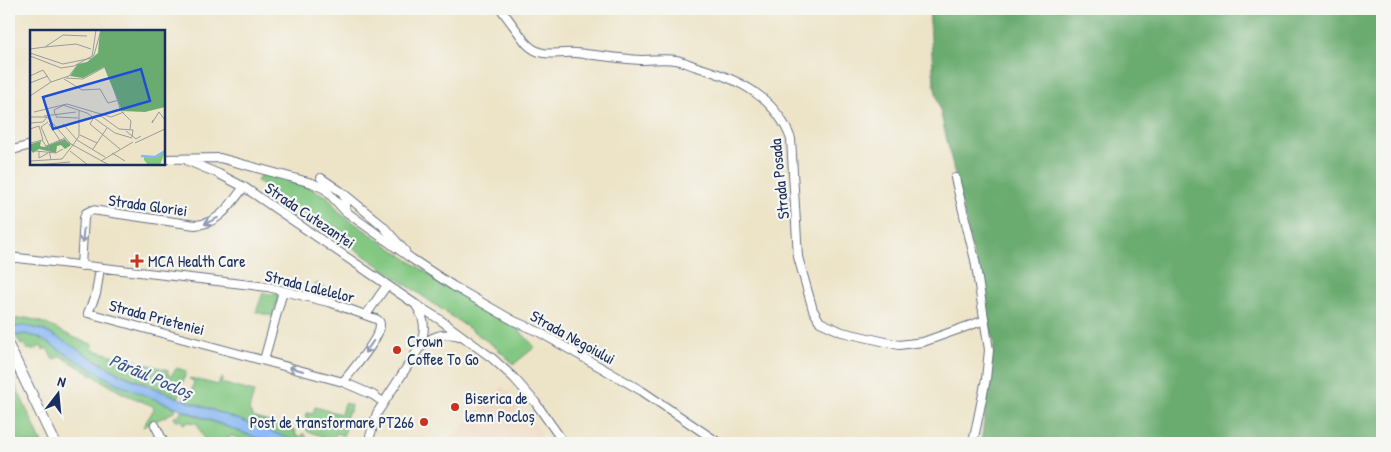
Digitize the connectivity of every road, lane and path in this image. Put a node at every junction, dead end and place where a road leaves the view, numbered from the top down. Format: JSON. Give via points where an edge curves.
{"nodes":[{"id":1,"x":500,"y":9,"type":"edge"},
{"id":2,"x":30,"y":145,"type":"edge"},
{"id":3,"x":9,"y":151,"type":"edge"},
{"id":4,"x":165,"y":159,"type":"edge"},
{"id":5,"x":184,"y":160,"type":"junction"},
{"id":6,"x":321,"y":178,"type":"dead end"},
{"id":7,"x":955,"y":178,"type":"dead end"},
{"id":8,"x":244,"y":187,"type":"junction"},
{"id":9,"x":343,"y":193,"type":"junction"},
{"id":10,"x":345,"y":211,"type":"junction"},
{"id":11,"x":9,"y":257,"type":"edge"},
{"id":12,"x":411,"y":259,"type":"junction"},
{"id":13,"x":81,"y":266,"type":"junction"},
{"id":14,"x":100,"y":268,"type":"junction"},
{"id":15,"x":387,"y":285,"type":"junction"},
{"id":16,"x":283,"y":291,"type":"junction"},
{"id":17,"x":415,"y":304,"type":"junction"},
{"id":18,"x":366,"y":315,"type":"junction"},
{"id":19,"x":439,"y":319,"type":"junction"},
{"id":20,"x":985,"y":320,"type":"junction"},
{"id":21,"x":424,"y":327,"type":"junction"},
{"id":22,"x":437,"y":335,"type":"junction"},
{"id":23,"x":464,"y":337,"type":"junction"},
{"id":24,"x":9,"y":347,"type":"edge"},
{"id":25,"x":418,"y":350,"type":"junction"},
{"id":26,"x":264,"y":360,"type":"junction"},
{"id":27,"x":343,"y":382,"type":"junction"},
{"id":28,"x":383,"y":402,"type":"junction"},
{"id":29,"x":155,"y":425,"type":"dead end"},
{"id":30,"x":55,"y":443,"type":"edge"},
{"id":31,"x":164,"y":443,"type":"edge"},
{"id":32,"x":368,"y":443,"type":"edge"},
{"id":33,"x":564,"y":443,"type":"edge"},
{"id":34,"x":719,"y":443,"type":"edge"},
{"id":35,"x":973,"y":443,"type":"edge"}],
"edges":[{"from":1,"to":20,"type":"street","name":"Strada Posada","via":[[530,48],[542,54],[574,52],[641,60],[676,60],[724,76],[760,94],[774,108],[791,138],[798,257],[813,310],[820,322],[842,332],[899,345],[923,342]]},
{"from":2,"to":3,"type":"street"},
{"from":4,"to":5,"type":"street","name":"Strada Negoiului"},
{"from":5,"to":8,"type":"street","name":"Strada Cutezanței"},
{"from":5,"to":10,"type":"street","name":"Strada Negoiului","via":[[220,158],[312,183],[325,189]]},
{"from":6,"to":9,"type":"street","name":"Strada Negoiului"},
{"from":7,"to":20,"type":"street","via":[[975,260]]},
{"from":8,"to":13,"type":"street","name":"Strada Gloriei","one_way":true,"via":[[221,216],[203,225],[92,210],[84,218]]},
{"from":8,"to":15,"type":"street","name":"Strada Cutezanței"},
{"from":9,"to":10,"type":"street"},
{"from":9,"to":12,"type":"street","name":"Strada Negoiului","via":[[382,225]]},
{"from":10,"to":12,"type":"street","name":"Strada Negoiului"},
{"from":11,"to":13,"type":"street","name":"Strada Lalelelor"},
{"from":12,"to":34,"type":"street","name":"Strada Negoiului","via":[[514,321],[642,391]]},
{"from":13,"to":14,"type":"street","name":"Strada Lalelelor"},
{"from":14,"to":16,"type":"street","name":"Strada Lalelelor"},
{"from":14,"to":26,"type":"street","name":"Strada Prieteniei","via":[[96,294],[88,313]]},
{"from":15,"to":17,"type":"street","name":"Strada Cutezanței"},
{"from":15,"to":18,"type":"street","name":"Strada Lalelelor"},
{"from":15,"to":23,"type":"street","via":[[441,316]]},
{"from":16,"to":18,"type":"street","name":"Strada Lalelelor"},
{"from":16,"to":26,"type":"street"},
{"from":17,"to":19,"type":"street","name":"Strada Cutezanței"},
{"from":17,"to":21,"type":"street","via":[[422,315]]},
{"from":18,"to":27,"type":"street","name":"Strada Lalelelor","one_way":true,"via":[[380,321],[380,325],[372,345]]},
{"from":19,"to":21,"type":"street","via":[[431,317]]},
{"from":19,"to":22,"type":"street","via":[[443,326]]},
{"from":19,"to":23,"type":"street","name":"Strada Cutezanței"},
{"from":20,"to":35,"type":"street","via":[[990,350]]},
{"from":21,"to":22,"type":"street","via":[[428,334]]},
{"from":21,"to":25,"type":"street"},
{"from":22,"to":23,"type":"street","via":[[450,333]]},
{"from":22,"to":25,"type":"street"},
{"from":23,"to":33,"type":"street","name":"Strada Cutezanței","via":[[514,378]]},
{"from":24,"to":30,"type":"main road"},
{"from":25,"to":28,"type":"street"},
{"from":27,"to":26,"type":"street","name":"Strada Prieteniei","one_way":true},
{"from":27,"to":28,"type":"street","name":"Strada Prieteniei"},
{"from":28,"to":32,"type":"street"},
{"from":29,"to":31,"type":"street"}]}
